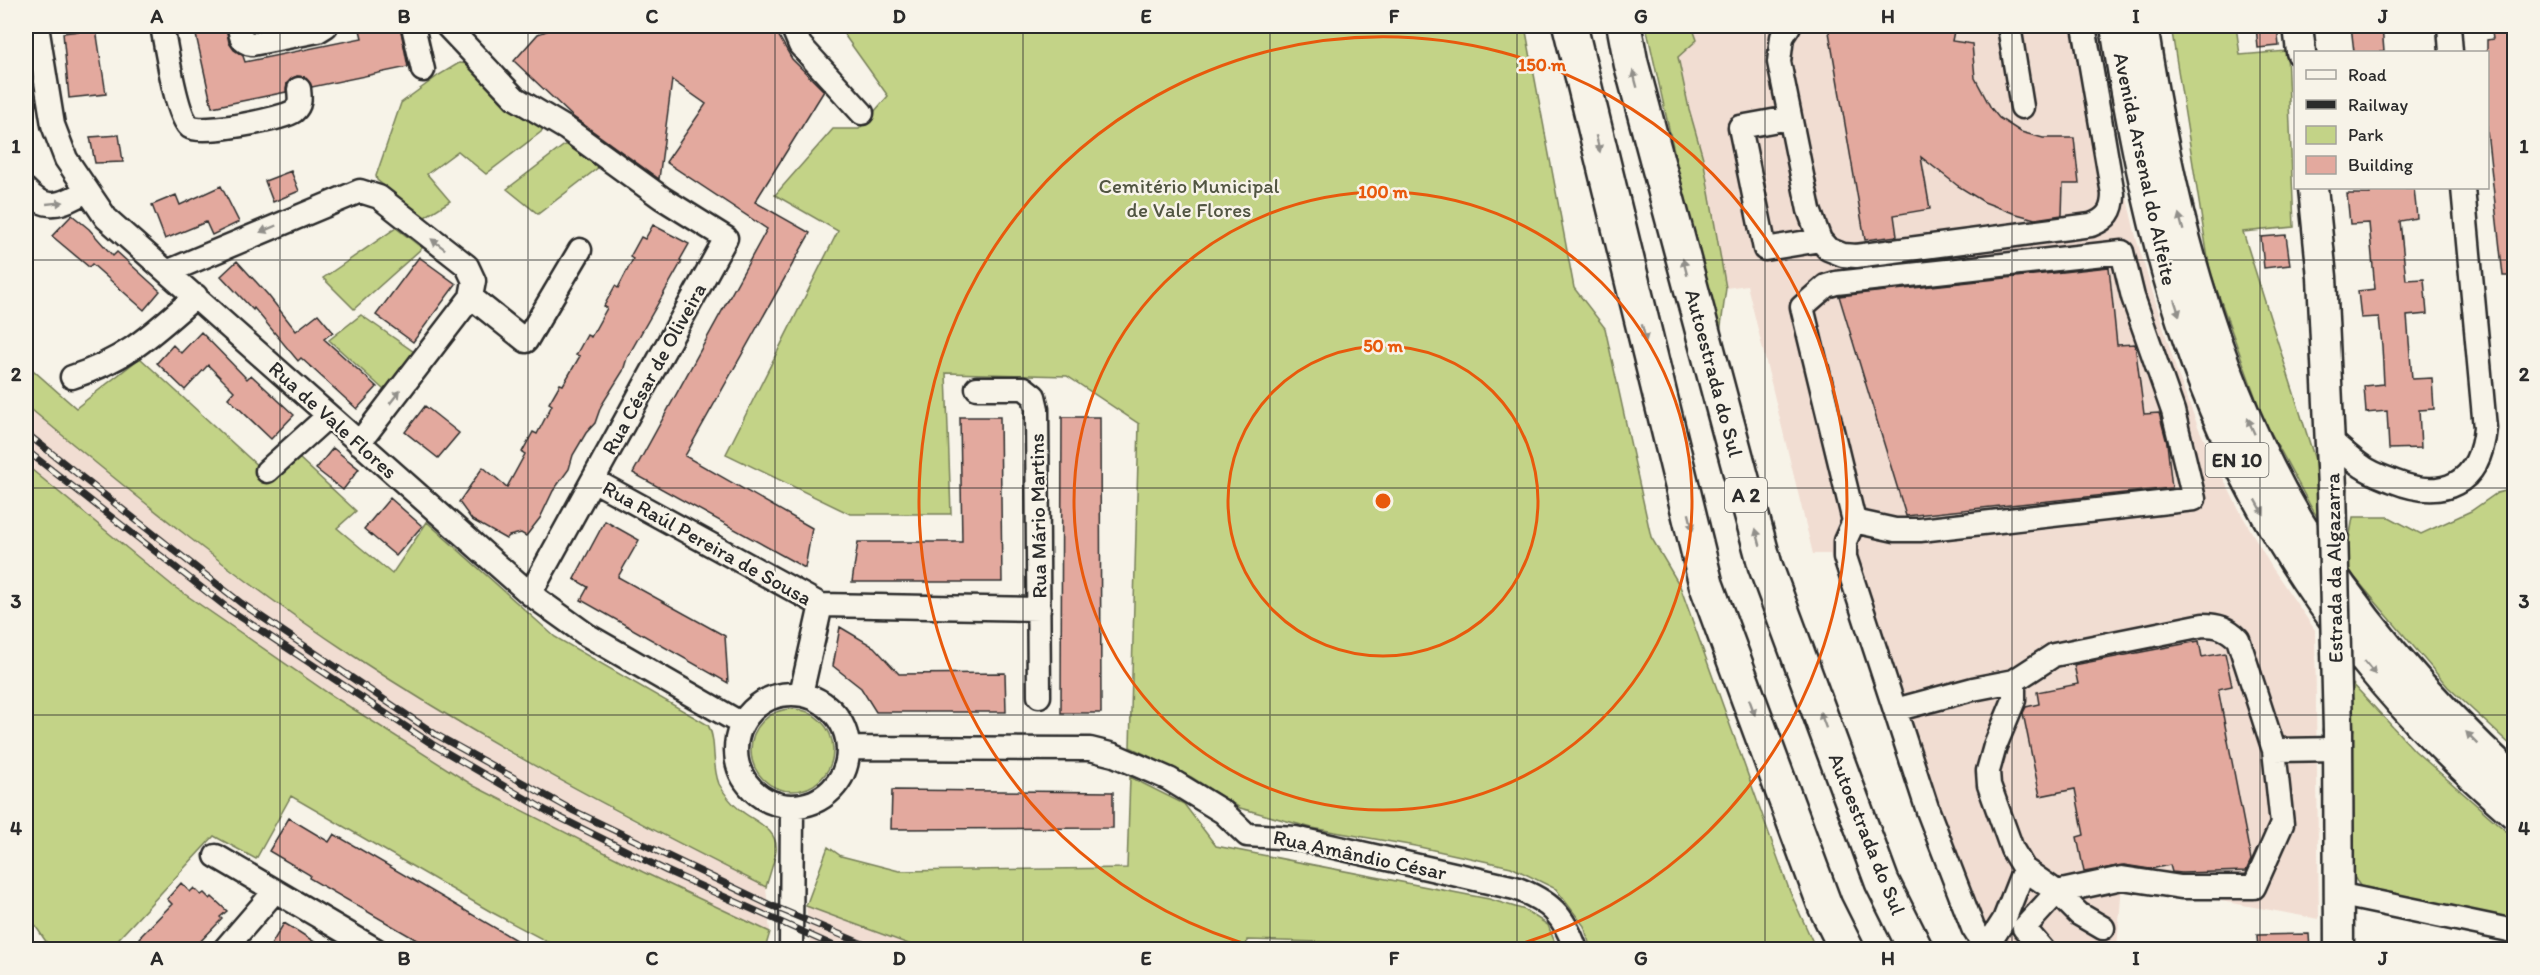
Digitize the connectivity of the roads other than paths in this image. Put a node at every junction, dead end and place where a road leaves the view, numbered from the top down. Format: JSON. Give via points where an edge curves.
{"nodes":[{"id":1,"x":37,"y":26,"type":"edge"},
{"id":2,"x":162,"y":26,"type":"edge"},
{"id":3,"x":238,"y":26,"type":"edge"},
{"id":4,"x":326,"y":26,"type":"edge"},
{"id":5,"x":413,"y":26,"type":"edge"},
{"id":6,"x":447,"y":26,"type":"edge"},
{"id":7,"x":792,"y":26,"type":"edge"},
{"id":8,"x":1570,"y":26,"type":"edge"},
{"id":9,"x":1624,"y":26,"type":"edge"},
{"id":10,"x":1789,"y":26,"type":"edge"},
{"id":11,"x":2009,"y":26,"type":"edge"},
{"id":12,"x":2084,"y":26,"type":"edge"},
{"id":13,"x":2115,"y":26,"type":"edge"},
{"id":14,"x":2143,"y":26,"type":"edge"},
{"id":15,"x":2298,"y":26,"type":"edge"},
{"id":16,"x":2449,"y":26,"type":"edge"},
{"id":17,"x":2301,"y":51,"type":"edge"},
{"id":18,"x":2451,"y":51,"type":"edge"},
{"id":19,"x":423,"y":70,"type":"dead end"},
{"id":20,"x":299,"y":89,"type":"dead end"},
{"id":21,"x":2022,"y":107,"type":"dead end"},
{"id":22,"x":862,"y":113,"type":"dead end"},
{"id":23,"x":1789,"y":118,"type":"junction"},
{"id":24,"x":2313,"y":189,"type":"edge"},
{"id":25,"x":2463,"y":189,"type":"edge"},
{"id":26,"x":26,"y":190,"type":"edge"},
{"id":27,"x":87,"y":191,"type":"junction"},
{"id":28,"x":1820,"y":240,"type":"junction"},
{"id":29,"x":580,"y":250,"type":"dead end"},
{"id":30,"x":166,"y":272,"type":"junction"},
{"id":31,"x":196,"y":296,"type":"junction"},
{"id":32,"x":471,"y":297,"type":"junction"},
{"id":33,"x":72,"y":377,"type":"dead end"},
{"id":34,"x":977,"y":388,"type":"dead end"},
{"id":35,"x":328,"y":416,"type":"junction"},
{"id":36,"x":2331,"y":440,"type":"junction"},
{"id":37,"x":359,"y":443,"type":"junction"},
{"id":38,"x":267,"y":471,"type":"dead end"},
{"id":39,"x":592,"y":480,"type":"junction"},
{"id":40,"x":1854,"y":521,"type":"junction"},
{"id":41,"x":530,"y":594,"type":"junction"},
{"id":42,"x":821,"y":605,"type":"junction"},
{"id":43,"x":1039,"y":609,"type":"junction"},
{"id":44,"x":2014,"y":681,"type":"junction"},
{"id":45,"x":801,"y":694,"type":"junction"},
{"id":46,"x":1040,"y":696,"type":"dead end"},
{"id":47,"x":1895,"y":710,"type":"junction"},
{"id":48,"x":742,"y":724,"type":"junction"},
{"id":49,"x":2338,"y":740,"type":"junction"},
{"id":50,"x":848,"y":748,"type":"junction"},
{"id":51,"x":2274,"y":750,"type":"junction"},
{"id":52,"x":2514,"y":778,"type":"edge"},
{"id":53,"x":792,"y":806,"type":"junction"},
{"id":54,"x":2514,"y":814,"type":"edge"},
{"id":55,"x":216,"y":856,"type":"dead end"},
{"id":56,"x":2024,"y":869,"type":"junction"},
{"id":57,"x":275,"y":891,"type":"junction"},
{"id":58,"x":2057,"y":892,"type":"junction"},
{"id":59,"x":2337,"y":894,"type":"junction"},
{"id":60,"x":2103,"y":928,"type":"dead end"},
{"id":61,"x":2514,"y":931,"type":"edge"},
{"id":62,"x":1986,"y":949,"type":"edge"},
{"id":63,"x":224,"y":950,"type":"edge"},
{"id":64,"x":376,"y":950,"type":"edge"},
{"id":65,"x":791,"y":950,"type":"edge"},
{"id":66,"x":1576,"y":950,"type":"edge"},
{"id":67,"x":1847,"y":950,"type":"edge"},
{"id":68,"x":1916,"y":950,"type":"edge"},
{"id":69,"x":2043,"y":950,"type":"edge"},
{"id":70,"x":2338,"y":950,"type":"edge"}],
"edges":[{"from":1,"to":27,"type":"street","name":"Rua de Vale Flores","via":[[53,126],[66,159]]},
{"from":2,"to":20,"type":"street","via":[[181,114],[195,130],[286,115],[299,103]]},
{"from":3,"to":4,"type":"street","via":[[247,44],[290,45]]},
{"from":5,"to":19,"type":"street"},
{"from":6,"to":39,"type":"street","name":"Rua César de Oliveira","via":[[515,98],[726,238]]},
{"from":7,"to":22,"type":"street","via":[[800,45]]},
{"from":8,"to":67,"type":"highway","one_way":true,"via":[[1706,584],[1825,906]]},
{"from":68,"to":9,"type":"highway","name":"Autoestrada do Sul","number":"A 2","one_way":true,"via":[[1882,882],[1765,565]]},
{"from":10,"to":23,"type":"street","via":[[1782,37],[1779,62]]},
{"from":11,"to":21,"type":"street"},
{"from":12,"to":28,"type":"street","via":[[2113,194],[2111,211],[2102,221],[1856,256],[1828,249]]},
{"from":13,"to":54,"type":"main road","name":"Avenida Arsenal do Alfeite","number":"EN 10","one_way":true,"via":[[2136,147],[2167,275],[2206,389],[2242,473],[2296,567],[2355,649],[2423,727]]},
{"from":52,"to":14,"type":"main road","name":"Avenida Arsenal do Alfeite","number":"EN 10","one_way":true,"via":[[2448,714],[2386,644],[2315,546],[2270,466],[2227,368],[2194,270],[2166,159]]},
{"from":15,"to":17,"type":"main road"},
{"from":16,"to":18,"type":"street"},
{"from":23,"to":28,"type":"street","via":[[1809,210]]},
{"from":23,"to":28,"type":"street","via":[[1740,127],[1765,249]]},
{"from":24,"to":36,"type":"main road","name":"Estrada da Algazarra"},
{"from":25,"to":36,"type":"street","via":[[2485,428],[2483,449],[2476,465],[2461,480],[2442,489],[2426,490],[2405,486],[2364,468]]},
{"from":26,"to":27,"type":"street","one_way":true,"via":[[42,204],[66,202]]},
{"from":27,"to":30,"type":"street","name":"Rua de Vale Flores","via":[[106,218]]},
{"from":29,"to":32,"type":"street","via":[[526,341]]},
{"from":30,"to":31,"type":"street","name":"Rua de Vale Flores"},
{"from":32,"to":30,"type":"street","one_way":true,"via":[[474,281],[467,266],[379,197],[360,191]]},
{"from":31,"to":33,"type":"street","via":[[137,348]]},
{"from":31,"to":35,"type":"street","name":"Rua de Vale Flores"},
{"from":37,"to":32,"type":"street","one_way":true},
{"from":34,"to":43,"type":"street","name":"Rua Mário Martins","via":[[1024,388],[1034,396]]},
{"from":35,"to":37,"type":"street","name":"Rua de Vale Flores"},
{"from":35,"to":38,"type":"street"},
{"from":36,"to":49,"type":"main road","name":"Estrada da Algazarra","bridge":true},
{"from":37,"to":41,"type":"street","name":"Rua de Vale Flores"},
{"from":39,"to":41,"type":"street","name":"Rua César de Oliveira"},
{"from":39,"to":42,"type":"street","name":"Rua Raúl Pereira de Sousa"},
{"from":40,"to":40,"type":"street","via":[[1895,530],[1920,530],[2194,500],[2173,411],[2133,297],[2122,252],[1836,283],[1826,286],[1802,307]]},
{"from":40,"to":47,"type":"street","via":[[1845,541],[1845,557]]},
{"from":41,"to":48,"type":"street","name":"Rua de Vale Flores","via":[[587,635]]},
{"from":42,"to":43,"type":"street","name":"Rua Raúl Pereira de Sousa"},
{"from":42,"to":45,"type":"street"},
{"from":43,"to":46,"type":"street","name":"Rua Mário Martins"},
{"from":44,"to":47,"type":"street"},
{"from":44,"to":51,"type":"street","via":[[2054,655],[2216,625],[2238,639]]},
{"from":44,"to":56,"type":"street","via":[[2013,700],[1995,746],[1989,778],[1992,797],[2012,849]]},
{"from":45,"to":48,"type":"street","via":[[778,695],[757,706]]},
{"from":45,"to":50,"type":"street","via":[[825,704],[834,713]]},
{"from":47,"to":62,"type":"street","via":[[1928,811],[1973,928]]},
{"from":48,"to":53,"type":"street","via":[[735,752],[743,779],[764,799]]},
{"from":49,"to":51,"type":"street"},
{"from":49,"to":59,"type":"main road","name":"Estrada da Algazarra"},
{"from":50,"to":53,"type":"street","via":[[846,766],[838,782],[825,795]]},
{"from":50,"to":66,"type":"street","name":"Rua Amândio César","via":[[1090,749],[1114,755],[1197,794],[1247,835],[1295,838],[1532,894],[1563,919]]},
{"from":51,"to":58,"type":"street","via":[[2282,824],[2254,886],[2181,887],[2122,878]]},
{"from":53,"to":65,"type":"street"},
{"from":55,"to":57,"type":"street"},
{"from":56,"to":58,"type":"street"},
{"from":56,"to":62,"type":"street","via":[[2004,920]]},
{"from":57,"to":63,"type":"street"},
{"from":57,"to":64,"type":"street"},
{"from":58,"to":60,"type":"street","via":[[2079,914]]},
{"from":58,"to":69,"type":"street","via":[[2024,928]]},
{"from":59,"to":61,"type":"street"},
{"from":59,"to":70,"type":"main road","name":"Estrada da Algazarra"}]}
